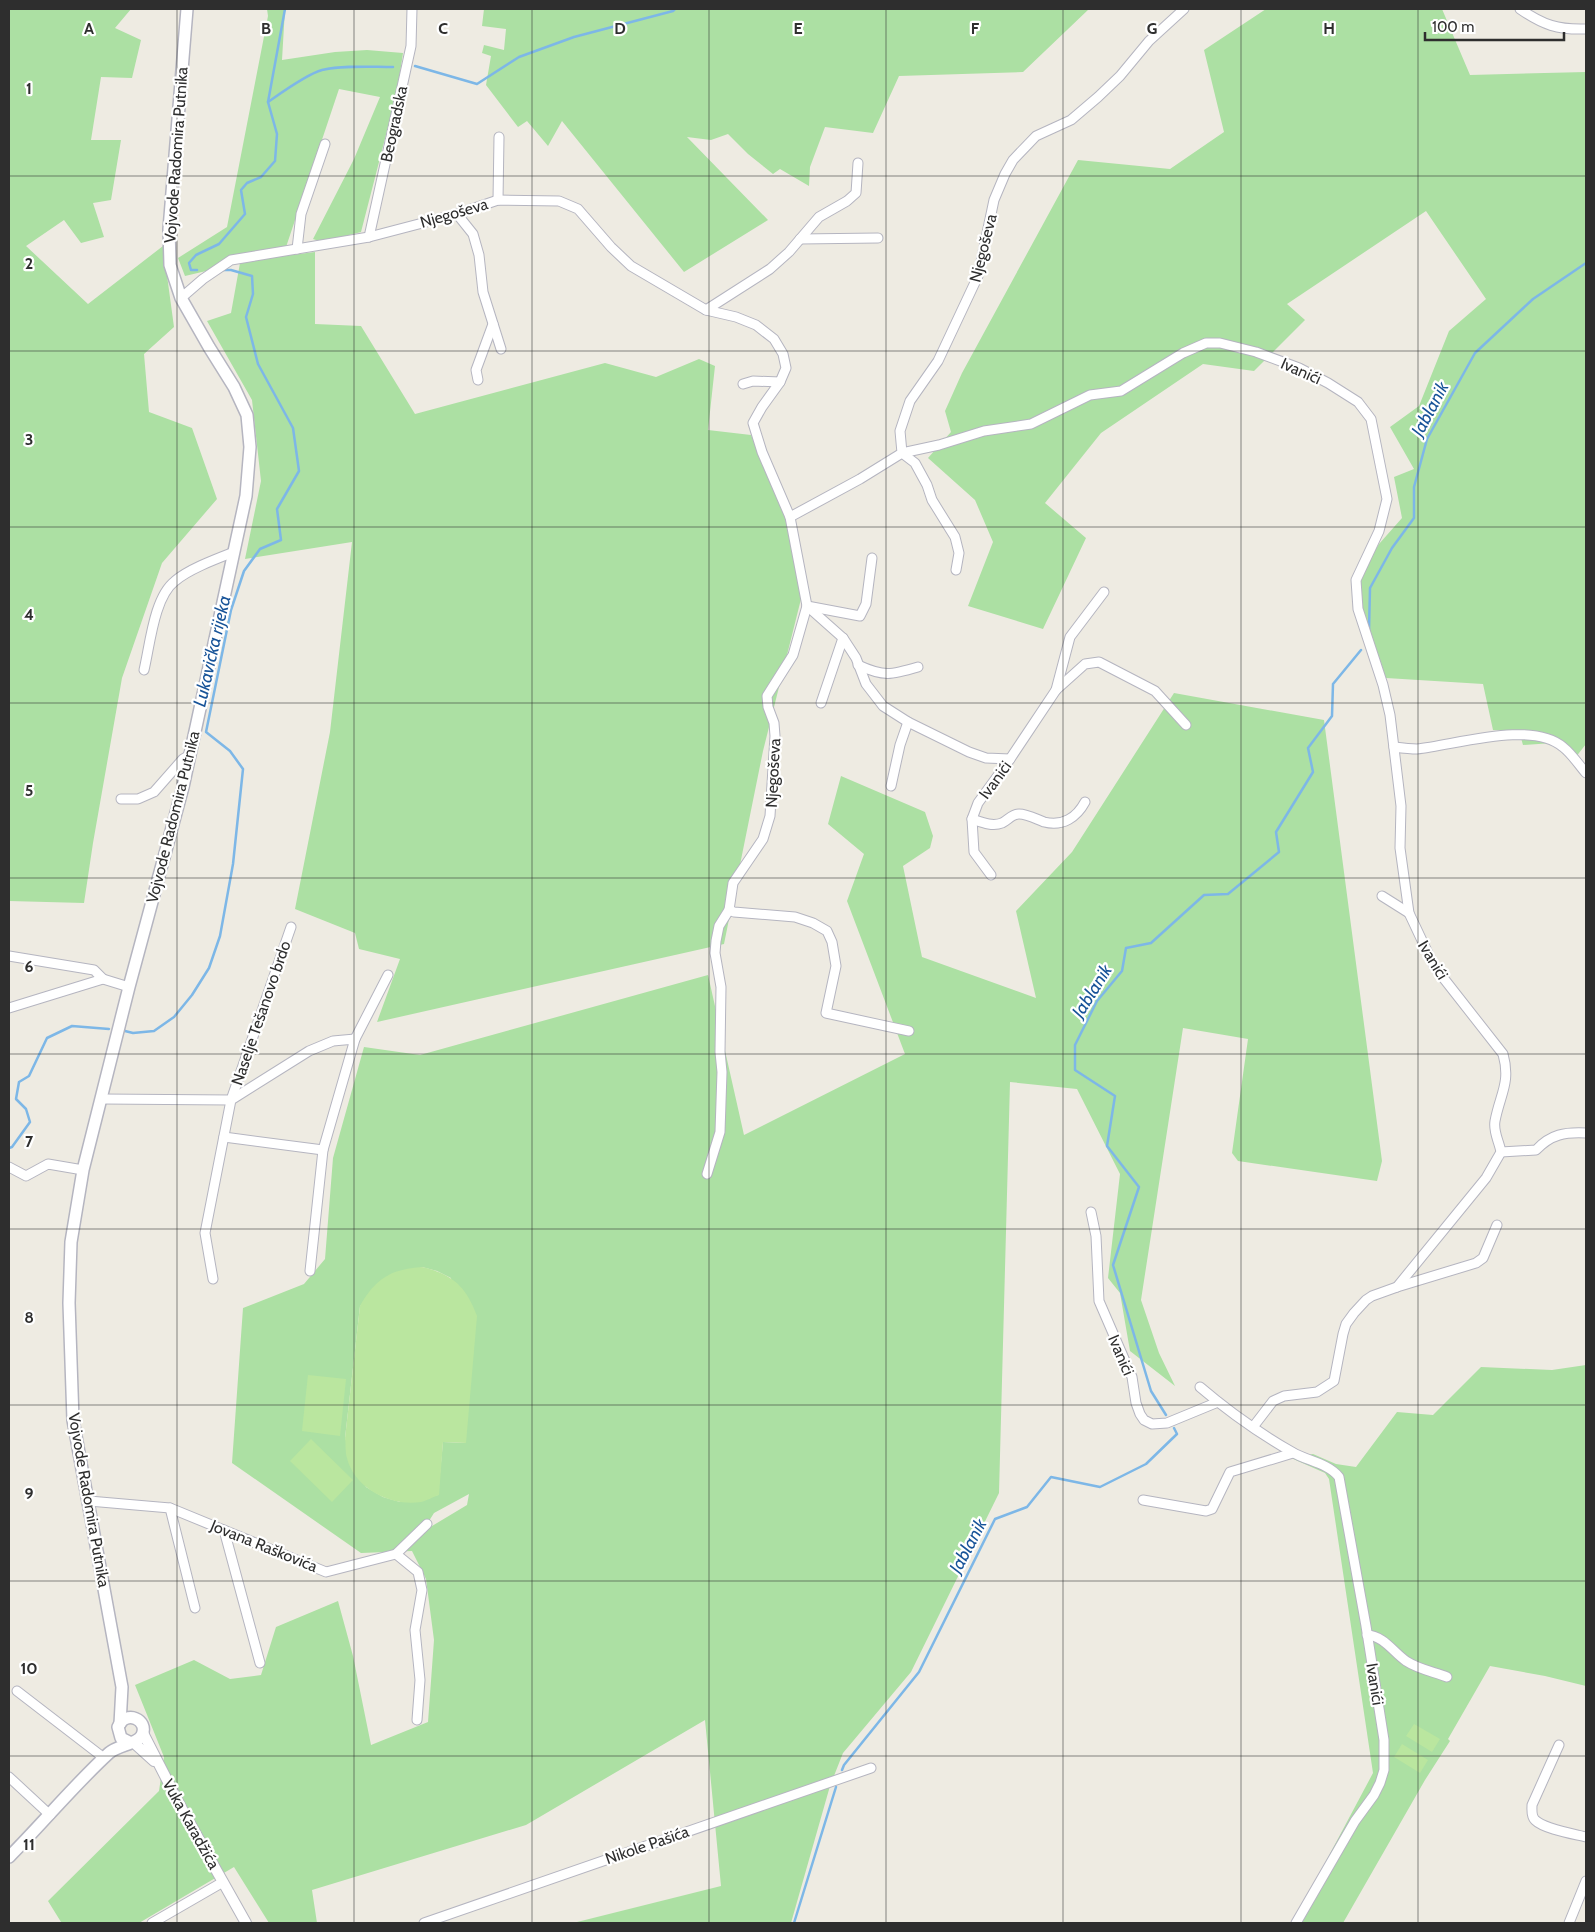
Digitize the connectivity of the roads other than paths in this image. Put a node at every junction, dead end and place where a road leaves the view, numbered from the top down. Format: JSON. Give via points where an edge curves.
{"nodes":[{"id":1,"x":186,"y":9,"type":"edge"},
{"id":2,"x":412,"y":9,"type":"edge"},
{"id":3,"x":1184,"y":9,"type":"edge"},
{"id":4,"x":1520,"y":9,"type":"edge"},
{"id":5,"x":1586,"y":29,"type":"edge"},
{"id":6,"x":499,"y":137,"type":"dead end"},
{"id":7,"x":325,"y":144,"type":"dead end"},
{"id":8,"x":858,"y":163,"type":"dead end"},
{"id":9,"x":498,"y":200,"type":"junction"},
{"id":10,"x":457,"y":214,"type":"junction"},
{"id":11,"x":369,"y":238,"type":"junction"},
{"id":12,"x":878,"y":238,"type":"dead end"},
{"id":13,"x":800,"y":240,"type":"junction"},
{"id":14,"x":297,"y":249,"type":"junction"},
{"id":15,"x":181,"y":298,"type":"junction"},
{"id":16,"x":706,"y":310,"type":"junction"},
{"id":17,"x":493,"y":324,"type":"junction"},
{"id":18,"x":501,"y":349,"type":"dead end"},
{"id":19,"x":478,"y":380,"type":"dead end"},
{"id":20,"x":780,"y":382,"type":"junction"},
{"id":21,"x":744,"y":384,"type":"dead end"},
{"id":22,"x":902,"y":453,"type":"junction"},
{"id":23,"x":790,"y":517,"type":"junction"},
{"id":24,"x":234,"y":552,"type":"junction"},
{"id":25,"x":872,"y":558,"type":"dead end"},
{"id":26,"x":956,"y":570,"type":"dead end"},
{"id":27,"x":1104,"y":592,"type":"dead end"},
{"id":28,"x":806,"y":606,"type":"junction"},
{"id":29,"x":843,"y":638,"type":"junction"},
{"id":30,"x":858,"y":665,"type":"junction"},
{"id":31,"x":918,"y":667,"type":"dead end"},
{"id":32,"x":144,"y":670,"type":"dead end"},
{"id":33,"x":1056,"y":690,"type":"junction"},
{"id":34,"x":821,"y":703,"type":"dead end"},
{"id":35,"x":908,"y":722,"type":"junction"},
{"id":36,"x":1186,"y":725,"type":"dead end"},
{"id":37,"x":1394,"y":747,"type":"junction"},
{"id":38,"x":190,"y":756,"type":"junction"},
{"id":39,"x":1010,"y":760,"type":"junction"},
{"id":40,"x":1586,"y":773,"type":"edge"},
{"id":41,"x":891,"y":786,"type":"dead end"},
{"id":42,"x":121,"y":799,"type":"dead end"},
{"id":43,"x":1085,"y":802,"type":"dead end"},
{"id":44,"x":972,"y":820,"type":"junction"},
{"id":45,"x":991,"y":875,"type":"dead end"},
{"id":46,"x":1382,"y":896,"type":"dead end"},
{"id":47,"x":729,"y":910,"type":"junction"},
{"id":48,"x":1408,"y":913,"type":"junction"},
{"id":49,"x":291,"y":926,"type":"dead end"},
{"id":50,"x":9,"y":956,"type":"edge"},
{"id":51,"x":388,"y":975,"type":"dead end"},
{"id":52,"x":103,"y":979,"type":"junction"},
{"id":53,"x":129,"y":987,"type":"junction"},
{"id":54,"x":9,"y":1008,"type":"edge"},
{"id":55,"x":909,"y":1031,"type":"dead end"},
{"id":56,"x":355,"y":1039,"type":"junction"},
{"id":57,"x":102,"y":1099,"type":"junction"},
{"id":58,"x":231,"y":1100,"type":"junction"},
{"id":59,"x":1586,"y":1133,"type":"edge"},
{"id":60,"x":224,"y":1137,"type":"junction"},
{"id":61,"x":323,"y":1150,"type":"junction"},
{"id":62,"x":1500,"y":1152,"type":"junction"},
{"id":63,"x":9,"y":1167,"type":"edge"},
{"id":64,"x":83,"y":1170,"type":"junction"},
{"id":65,"x":708,"y":1174,"type":"dead end"},
{"id":66,"x":1091,"y":1212,"type":"dead end"},
{"id":67,"x":1498,"y":1225,"type":"dead end"},
{"id":68,"x":310,"y":1271,"type":"dead end"},
{"id":69,"x":213,"y":1279,"type":"dead end"},
{"id":70,"x":1397,"y":1287,"type":"junction"},
{"id":71,"x":1200,"y":1387,"type":"dead end"},
{"id":72,"x":1218,"y":1402,"type":"junction"},
{"id":73,"x":1253,"y":1427,"type":"junction"},
{"id":74,"x":1293,"y":1453,"type":"junction"},
{"id":75,"x":1144,"y":1500,"type":"dead end"},
{"id":76,"x":89,"y":1501,"type":"junction"},
{"id":77,"x":170,"y":1508,"type":"junction"},
{"id":78,"x":427,"y":1524,"type":"dead end"},
{"id":79,"x":224,"y":1530,"type":"junction"},
{"id":80,"x":396,"y":1554,"type":"junction"},
{"id":81,"x":195,"y":1608,"type":"dead end"},
{"id":82,"x":1367,"y":1635,"type":"junction"},
{"id":83,"x":260,"y":1663,"type":"dead end"},
{"id":84,"x":1447,"y":1677,"type":"dead end"},
{"id":85,"x":122,"y":1687,"type":"junction"},
{"id":86,"x":17,"y":1691,"type":"dead end"},
{"id":87,"x":138,"y":1720,"type":"junction"},
{"id":88,"x":417,"y":1720,"type":"dead end"},
{"id":89,"x":119,"y":1728,"type":"junction"},
{"id":90,"x":143,"y":1733,"type":"junction"},
{"id":91,"x":131,"y":1742,"type":"junction"},
{"id":92,"x":1559,"y":1745,"type":"dead end"},
{"id":93,"x":108,"y":1755,"type":"junction"},
{"id":94,"x":159,"y":1766,"type":"junction"},
{"id":95,"x":871,"y":1768,"type":"dead end"},
{"id":96,"x":9,"y":1777,"type":"edge"},
{"id":97,"x":50,"y":1815,"type":"junction"},
{"id":98,"x":1586,"y":1837,"type":"edge"},
{"id":99,"x":9,"y":1857,"type":"edge"},
{"id":100,"x":1586,"y":1881,"type":"edge"},
{"id":101,"x":222,"y":1882,"type":"junction"},
{"id":102,"x":152,"y":1923,"type":"edge"},
{"id":103,"x":246,"y":1923,"type":"edge"},
{"id":104,"x":424,"y":1923,"type":"edge"},
{"id":105,"x":1296,"y":1923,"type":"edge"},
{"id":106,"x":1569,"y":1923,"type":"edge"}],
"edges":[{"from":1,"to":15,"type":"main road","name":"Vojvode Radomira Putnika","via":[[169,229],[170,265]]},
{"from":2,"to":11,"type":"street","name":"Beogradska","via":[[411,46]]},
{"from":3,"to":22,"type":"street","name":"Njegoševa","via":[[1098,97],[1071,120],[1036,136],[1013,160],[994,200],[978,276],[938,361],[906,410],[900,431]]},
{"from":4,"to":5,"type":"street","via":[[1552,27]]},
{"from":6,"to":9,"type":"street"},
{"from":7,"to":14,"type":"street","via":[[301,214]]},
{"from":8,"to":13,"type":"street","via":[[856,193],[818,217]]},
{"from":9,"to":10,"type":"street","name":"Njegoševa"},
{"from":9,"to":16,"type":"street","name":"Njegoševa","via":[[559,201],[578,209],[631,266]]},
{"from":10,"to":11,"type":"street","name":"Njegoševa"},
{"from":10,"to":17,"type":"street","via":[[472,234],[479,255],[483,292]]},
{"from":11,"to":14,"type":"street","name":"Njegoševa"},
{"from":12,"to":13,"type":"street"},
{"from":13,"to":16,"type":"street","via":[[770,269]]},
{"from":14,"to":15,"type":"street","name":"Njegoševa","via":[[231,260]]},
{"from":15,"to":24,"type":"main road","name":"Vojvode Radomira Putnika","via":[[234,387],[246,415],[250,447],[246,496]]},
{"from":16,"to":20,"type":"street","name":"Njegoševa","via":[[756,325],[774,339],[784,354],[786,368]]},
{"from":17,"to":18,"type":"street"},
{"from":17,"to":19,"type":"street","via":[[476,370]]},
{"from":20,"to":21,"type":"street"},
{"from":20,"to":23,"type":"street","name":"Njegoševa","via":[[753,423]]},
{"from":22,"to":23,"type":"street"},
{"from":22,"to":26,"type":"street","via":[[915,463],[932,500],[955,537],[959,553]]},
{"from":22,"to":37,"type":"street","name":"Ivanići","via":[[984,431],[1031,424],[1090,395],[1121,391],[1183,353],[1206,343],[1256,352],[1328,383],[1358,402],[1371,419],[1387,498],[1379,531],[1356,580],[1358,609],[1383,685]]},
{"from":23,"to":28,"type":"street","name":"Njegoševa"},
{"from":24,"to":32,"type":"street","via":[[181,576],[169,587],[159,604]]},
{"from":24,"to":38,"type":"main road","name":"Vojvode Radomira Putnika"},
{"from":25,"to":28,"type":"street","via":[[866,604],[860,616]]},
{"from":27,"to":33,"type":"street","name":"Ivanići","via":[[1070,637]]},
{"from":28,"to":29,"type":"street"},
{"from":28,"to":47,"type":"street","name":"Njegoševa","via":[[793,655],[767,696],[775,736],[770,816],[763,838],[733,883]]},
{"from":29,"to":30,"type":"street"},
{"from":29,"to":34,"type":"street"},
{"from":30,"to":31,"type":"street","via":[[886,674]]},
{"from":30,"to":35,"type":"street","via":[[866,684],[883,706]]},
{"from":33,"to":36,"type":"street","name":"Ivanići","via":[[1085,664],[1099,662],[1155,691]]},
{"from":33,"to":39,"type":"street","name":"Ivanići"},
{"from":35,"to":39,"type":"street","via":[[986,758]]},
{"from":35,"to":41,"type":"street"},
{"from":37,"to":40,"type":"street","via":[[1416,749],[1475,739],[1534,735],[1563,746]]},
{"from":37,"to":48,"type":"street","name":"Ivanići","via":[[1400,848]]},
{"from":38,"to":42,"type":"street","via":[[183,758],[154,792],[138,799]]},
{"from":38,"to":53,"type":"main road","name":"Vojvode Radomira Putnika"},
{"from":39,"to":44,"type":"street","name":"Ivanići","via":[[978,803]]},
{"from":43,"to":44,"type":"street","via":[[1079,813],[1056,824],[1020,814],[996,824]]},
{"from":44,"to":45,"type":"street","name":"Ivanići","via":[[974,852]]},
{"from":46,"to":48,"type":"street"},
{"from":47,"to":55,"type":"street","via":[[795,916],[827,931],[836,966],[826,1013]]},
{"from":47,"to":65,"type":"street","name":"Njegoševa","via":[[719,926],[714,953],[721,987],[722,1081],[720,1132]]},
{"from":48,"to":62,"type":"street","name":"Ivanići","via":[[1434,966],[1504,1054],[1506,1084],[1495,1128]]},
{"from":49,"to":58,"type":"street","name":"Naselje Tešanovo brdo"},
{"from":50,"to":52,"type":"street","via":[[94,970]]},
{"from":51,"to":56,"type":"street"},
{"from":52,"to":53,"type":"street"},
{"from":52,"to":54,"type":"street"},
{"from":53,"to":57,"type":"main road","name":"Vojvode Radomira Putnika"},
{"from":56,"to":58,"type":"street","name":"Naselje Tešanovo brdo","via":[[333,1041],[309,1051]]},
{"from":56,"to":61,"type":"street"},
{"from":57,"to":58,"type":"street","name":"Naselje Tešanovo brdo"},
{"from":57,"to":64,"type":"main road","name":"Vojvode Radomira Putnika"},
{"from":58,"to":60,"type":"street","name":"Naselje Tešanovo brdo"},
{"from":59,"to":62,"type":"street","via":[[1559,1135],[1546,1140],[1536,1150]]},
{"from":60,"to":61,"type":"street"},
{"from":60,"to":69,"type":"street","name":"Naselje Tešanovo brdo","via":[[205,1233]]},
{"from":61,"to":68,"type":"street"},
{"from":62,"to":70,"type":"street","via":[[1486,1178]]},
{"from":63,"to":64,"type":"street","via":[[26,1176],[48,1164]]},
{"from":64,"to":76,"type":"main road","name":"Vojvode Radomira Putnika","via":[[71,1242],[69,1303],[72,1420]]},
{"from":66,"to":72,"type":"street","name":"Ivanići","via":[[1096,1236],[1099,1301],[1132,1377],[1136,1403],[1144,1420],[1152,1424],[1166,1423]]},
{"from":67,"to":70,"type":"street","via":[[1483,1258],[1476,1263]]},
{"from":70,"to":73,"type":"street","via":[[1366,1300],[1346,1324],[1334,1381],[1317,1392],[1284,1396],[1273,1401]]},
{"from":71,"to":72,"type":"street","name":"Ivanići"},
{"from":72,"to":73,"type":"street","name":"Ivanići"},
{"from":73,"to":74,"type":"street","name":"Ivanići"},
{"from":74,"to":75,"type":"street","via":[[1230,1472],[1212,1509],[1206,1511]]},
{"from":74,"to":82,"type":"street","name":"Ivanići","via":[[1334,1470],[1339,1477]]},
{"from":76,"to":77,"type":"street","name":"Jovana Raškovića"},
{"from":76,"to":85,"type":"main road","name":"Vojvode Radomira Putnika"},
{"from":77,"to":79,"type":"street","name":"Jovana Raškovića"},
{"from":77,"to":81,"type":"street"},
{"from":78,"to":80,"type":"street","name":"Jovana Raškovića"},
{"from":79,"to":80,"type":"street","name":"Jovana Raškovića","via":[[326,1572]]},
{"from":79,"to":83,"type":"street"},
{"from":80,"to":88,"type":"street","via":[[418,1572],[422,1590],[415,1630],[420,1680]]},
{"from":82,"to":84,"type":"street","via":[[1378,1636],[1415,1665]]},
{"from":82,"to":105,"type":"street","name":"Ivanići","via":[[1384,1740],[1384,1770],[1374,1795],[1355,1821]]},
{"from":85,"to":87,"type":"main road","name":"Vojvode Radomira Putnika"},
{"from":85,"to":89,"type":"main road","name":"Vojvode Radomira Putnika"},
{"from":86,"to":93,"type":"street"},
{"from":87,"to":89,"type":"main road","via":[[131,1717]]},
{"from":87,"to":90,"type":"main road"},
{"from":89,"to":91,"type":"main road","via":[[121,1738]]},
{"from":89,"to":93,"type":"main road","name":"Vojvode Radomira Putnika"},
{"from":90,"to":91,"type":"main road"},
{"from":90,"to":94,"type":"street","name":"Vuka Karadžića"},
{"from":91,"to":93,"type":"main road","name":"Vojvode Radomira Putnika"},
{"from":91,"to":94,"type":"street"},
{"from":92,"to":98,"type":"street","via":[[1532,1805],[1534,1820]]},
{"from":93,"to":97,"type":"main road","name":"Vojvode Radomira Putnika"},
{"from":94,"to":101,"type":"street","name":"Vuka Karadžića"},
{"from":95,"to":104,"type":"street","name":"Nikole Pašića"},
{"from":96,"to":97,"type":"street"},
{"from":97,"to":99,"type":"main road","name":"Vojvode Radomira Putnika"},
{"from":100,"to":106,"type":"street"},
{"from":101,"to":102,"type":"street","name":"Vuka Karadžića"},
{"from":101,"to":103,"type":"street","name":"Vuka Karadžića"}]}
